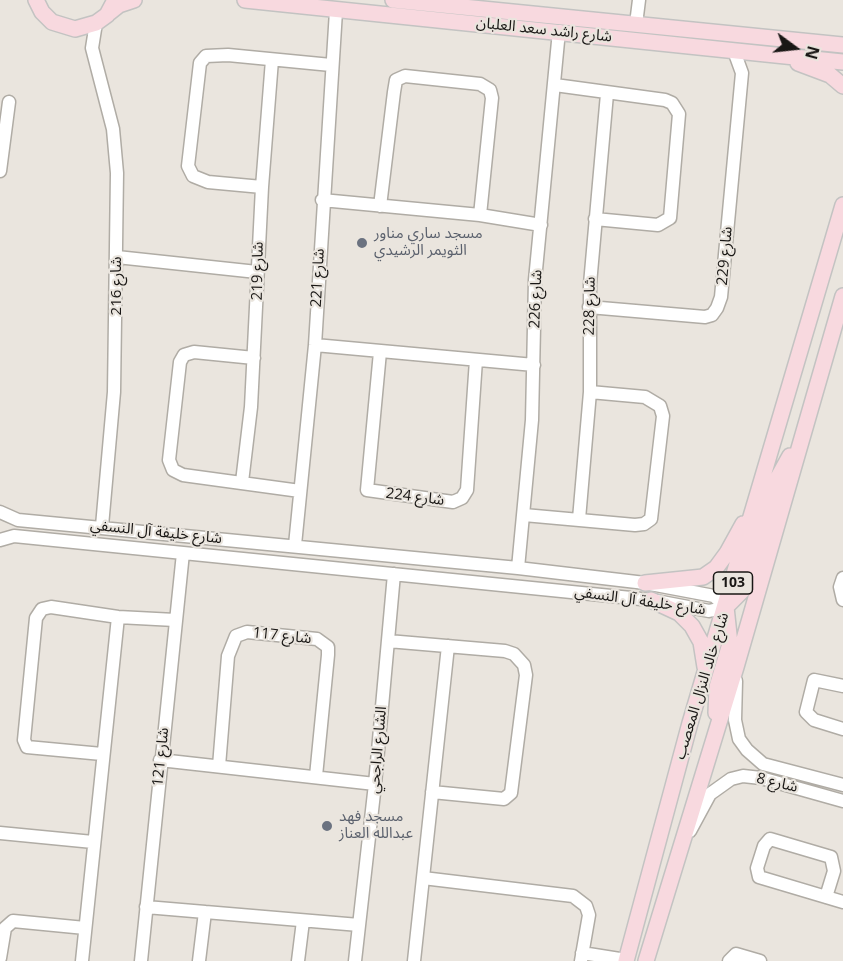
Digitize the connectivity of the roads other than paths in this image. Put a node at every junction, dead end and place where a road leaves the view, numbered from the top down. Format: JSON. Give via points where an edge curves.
{"nodes":[{"id":1,"x":35,"y":0,"type":"edge"},
{"id":2,"x":115,"y":0,"type":"edge"},
{"id":3,"x":134,"y":0,"type":"edge"},
{"id":4,"x":245,"y":0,"type":"edge"},
{"id":5,"x":393,"y":0,"type":"edge"},
{"id":6,"x":639,"y":0,"type":"edge"},
{"id":7,"x":429,"y":2,"type":"edge"},
{"id":8,"x":336,"y":11,"type":"junction"},
{"id":9,"x":101,"y":19,"type":"junction"},
{"id":10,"x":636,"y":24,"type":"junction"},
{"id":11,"x":64,"y":28,"type":"junction"},
{"id":12,"x":560,"y":31,"type":"junction"},
{"id":13,"x":843,"y":38,"type":"edge"},
{"id":14,"x":805,"y":42,"type":"junction"},
{"id":15,"x":843,"y":45,"type":"edge"},
{"id":16,"x":92,"y":48,"type":"junction"},
{"id":17,"x":734,"y":51,"type":"junction"},
{"id":18,"x":755,"y":53,"type":"junction"},
{"id":19,"x":781,"y":57,"type":"junction"},
{"id":20,"x":272,"y":60,"type":"junction"},
{"id":21,"x":843,"y":62,"type":"edge"},
{"id":22,"x":331,"y":65,"type":"junction"},
{"id":23,"x":742,"y":73,"type":"junction"},
{"id":24,"x":555,"y":85,"type":"junction"},
{"id":25,"x":843,"y":86,"type":"edge"},
{"id":26,"x":608,"y":94,"type":"junction"},
{"id":27,"x":9,"y":102,"type":"dead end"},
{"id":28,"x":0,"y":171,"type":"edge"},
{"id":29,"x":262,"y":187,"type":"junction"},
{"id":30,"x":322,"y":200,"type":"junction"},
{"id":31,"x":843,"y":205,"type":"edge"},
{"id":32,"x":380,"y":206,"type":"junction"},
{"id":33,"x":480,"y":215,"type":"junction"},
{"id":34,"x":595,"y":219,"type":"junction"},
{"id":35,"x":541,"y":225,"type":"junction"},
{"id":36,"x":117,"y":257,"type":"junction"},
{"id":37,"x":257,"y":272,"type":"junction"},
{"id":38,"x":843,"y":296,"type":"edge"},
{"id":39,"x":589,"y":307,"type":"junction"},
{"id":40,"x":315,"y":345,"type":"junction"},
{"id":41,"x":380,"y":352,"type":"junction"},
{"id":42,"x":254,"y":358,"type":"junction"},
{"id":43,"x":477,"y":360,"type":"junction"},
{"id":44,"x":534,"y":365,"type":"junction"},
{"id":45,"x":590,"y":392,"type":"junction"},
{"id":46,"x":802,"y":437,"type":"junction"},
{"id":47,"x":242,"y":482,"type":"junction"},
{"id":48,"x":300,"y":491,"type":"junction"},
{"id":49,"x":758,"y":495,"type":"junction"},
{"id":50,"x":0,"y":512,"type":"edge"},
{"id":51,"x":524,"y":515,"type":"junction"},
{"id":52,"x":579,"y":519,"type":"junction"},
{"id":53,"x":102,"y":526,"type":"junction"},
{"id":54,"x":0,"y":540,"type":"edge"},
{"id":55,"x":295,"y":545,"type":"junction"},
{"id":56,"x":183,"y":553,"type":"junction"},
{"id":57,"x":518,"y":568,"type":"junction"},
{"id":58,"x":394,"y":574,"type":"junction"},
{"id":59,"x":843,"y":578,"type":"edge"},
{"id":60,"x":645,"y":583,"type":"junction"},
{"id":61,"x":651,"y":600,"type":"junction"},
{"id":62,"x":843,"y":600,"type":"edge"},
{"id":63,"x":726,"y":607,"type":"junction"},
{"id":64,"x":118,"y":616,"type":"junction"},
{"id":65,"x":175,"y":620,"type":"junction"},
{"id":66,"x":388,"y":641,"type":"junction"},
{"id":67,"x":448,"y":646,"type":"junction"},
{"id":68,"x":736,"y":667,"type":"junction"},
{"id":69,"x":704,"y":677,"type":"junction"},
{"id":70,"x":843,"y":686,"type":"edge"},
{"id":71,"x":843,"y":729,"type":"edge"},
{"id":72,"x":715,"y":734,"type":"junction"},
{"id":73,"x":102,"y":754,"type":"junction"},
{"id":74,"x":160,"y":760,"type":"junction"},
{"id":75,"x":219,"y":766,"type":"junction"},
{"id":76,"x":316,"y":777,"type":"junction"},
{"id":77,"x":375,"y":784,"type":"junction"},
{"id":78,"x":843,"y":785,"type":"edge"},
{"id":79,"x":432,"y":792,"type":"junction"},
{"id":80,"x":843,"y":801,"type":"edge"},
{"id":81,"x":0,"y":833,"type":"edge"},
{"id":82,"x":93,"y":842,"type":"junction"},
{"id":83,"x":679,"y":854,"type":"junction"},
{"id":84,"x":423,"y":878,"type":"junction"},
{"id":85,"x":826,"y":897,"type":"junction"},
{"id":86,"x":843,"y":902,"type":"edge"},
{"id":87,"x":146,"y":907,"type":"junction"},
{"id":88,"x":205,"y":912,"type":"junction"},
{"id":89,"x":303,"y":921,"type":"junction"},
{"id":90,"x":359,"y":926,"type":"junction"},
{"id":91,"x":85,"y":928,"type":"junction"},
{"id":92,"x":582,"y":957,"type":"edge"},
{"id":93,"x":0,"y":958,"type":"edge"},
{"id":94,"x":82,"y":961,"type":"edge"},
{"id":95,"x":141,"y":961,"type":"edge"},
{"id":96,"x":199,"y":961,"type":"edge"},
{"id":97,"x":298,"y":961,"type":"edge"},
{"id":98,"x":355,"y":961,"type":"edge"},
{"id":99,"x":414,"y":961,"type":"edge"},
{"id":100,"x":626,"y":961,"type":"edge"},
{"id":101,"x":646,"y":961,"type":"edge"},
{"id":102,"x":729,"y":961,"type":"edge"},
{"id":103,"x":760,"y":961,"type":"edge"}],
"edges":[{"from":1,"to":11,"type":"main road","via":[[42,12]]},
{"from":2,"to":9,"type":"main road"},
{"from":3,"to":9,"type":"main road","via":[[119,5]]},
{"from":4,"to":8,"type":"main road","name":"شارع راشد سعد العلبان"},
{"from":5,"to":7,"type":"main road","name":"شارع راشد سعد العلبان"},
{"from":6,"to":10,"type":"street"},
{"from":7,"to":10,"type":"main road","name":"شارع راشد سعد العلبان"},
{"from":8,"to":12,"type":"main road","name":"شارع راشد سعد العلبان"},
{"from":8,"to":22,"type":"street","name":"شارع 221"},
{"from":9,"to":11,"type":"main road","via":[[86,28]]},
{"from":9,"to":16,"type":"street","name":"شارع 216"},
{"from":10,"to":14,"type":"main road","name":"شارع راشد سعد العلبان"},
{"from":11,"to":16,"type":"street","via":[[81,35]]},
{"from":12,"to":17,"type":"main road","name":"شارع راشد سعد العلبان"},
{"from":12,"to":24,"type":"street","name":"شارع 226"},
{"from":13,"to":14,"type":"main road"},
{"from":14,"to":15,"type":"main road","name":"شارع راشد سعد العلبان"},
{"from":16,"to":36,"type":"street","name":"شارع 216","via":[[114,129]]},
{"from":17,"to":18,"type":"main road","name":"شارع راشد سعد العلبان"},
{"from":17,"to":23,"type":"street","name":"شارع 229"},
{"from":18,"to":19,"type":"main road","name":"شارع راشد سعد العلبان"},
{"from":18,"to":23,"type":"street","name":"شارع 229"},
{"from":19,"to":21,"type":"main road","name":"شارع راشد سعد العلبان"},
{"from":19,"to":25,"type":"main road","via":[[831,75]]},
{"from":20,"to":22,"type":"street"},
{"from":20,"to":29,"type":"street","name":"شارع 219"},
{"from":20,"to":29,"type":"street","via":[[206,56],[200,63],[188,155],[188,166],[194,176],[208,182]]},
{"from":22,"to":30,"type":"street","name":"شارع 221"},
{"from":23,"to":39,"type":"street","name":"شارع 229","via":[[717,308],[705,317]]},
{"from":24,"to":26,"type":"street"},
{"from":24,"to":35,"type":"street","name":"شارع 226"},
{"from":26,"to":34,"type":"street","name":"شارع 228"},
{"from":26,"to":34,"type":"street","via":[[665,100],[676,107],[679,114],[672,211],[670,218],[658,225]]},
{"from":27,"to":28,"type":"street"},
{"from":29,"to":37,"type":"street","name":"شارع 219"},
{"from":30,"to":32,"type":"street"},
{"from":30,"to":40,"type":"street","name":"شارع 221"},
{"from":31,"to":49,"type":"main road","name":"شارع خالد النزال المعصب","number":"103"},
{"from":32,"to":33,"type":"street"},
{"from":32,"to":33,"type":"street","via":[[396,80],[405,76],[480,84],[490,90]]},
{"from":33,"to":35,"type":"street"},
{"from":34,"to":39,"type":"street","name":"شارع 228"},
{"from":35,"to":44,"type":"street","name":"شارع 226","via":[[535,280]]},
{"from":36,"to":37,"type":"street"},
{"from":36,"to":53,"type":"street","name":"شارع 216","via":[[114,393]]},
{"from":37,"to":42,"type":"street","name":"شارع 219"},
{"from":38,"to":46,"type":"main road","name":"شارع خالد النزال المعصب","number":"103"},
{"from":39,"to":45,"type":"street","name":"شارع 228"},
{"from":40,"to":41,"type":"street"},
{"from":40,"to":48,"type":"street","name":"شارع 221"},
{"from":41,"to":43,"type":"street"},
{"from":41,"to":43,"type":"street","name":"شارع 224","via":[[368,490],[453,502],[462,498],[466,490]]},
{"from":42,"to":47,"type":"street","name":"شارع 219"},
{"from":42,"to":47,"type":"street","via":[[194,352],[184,355],[169,460],[173,470],[183,475]]},
{"from":43,"to":44,"type":"street"},
{"from":44,"to":51,"type":"street","name":"شارع 226"},
{"from":45,"to":52,"type":"street","name":"شارع 228"},
{"from":45,"to":52,"type":"street","via":[[645,397],[660,406],[663,416],[651,519],[635,525]]},
{"from":46,"to":63,"type":"main road","via":[[776,481],[745,588]]},
{"from":46,"to":68,"type":"main road","name":"شارع خالد النزال المعصب","number":"103"},
{"from":47,"to":48,"type":"street"},
{"from":48,"to":55,"type":"street","name":"شارع 221"},
{"from":49,"to":60,"type":"main road","via":[[716,568],[688,581]]},
{"from":49,"to":63,"type":"main road","name":"شارع خالد النزال المعصب","number":"103"},
{"from":50,"to":53,"type":"street","name":"شارع خليفة آل النسفي","via":[[18,520]]},
{"from":51,"to":52,"type":"street"},
{"from":51,"to":57,"type":"street","name":"شارع 226"},
{"from":53,"to":55,"type":"street","name":"شارع خليفة آل النسفي"},
{"from":54,"to":56,"type":"street","name":"شارع خليفة آل النسفي","via":[[15,536]]},
{"from":55,"to":57,"type":"street","name":"شارع خليفة آل النسفي"},
{"from":56,"to":58,"type":"street","name":"شارع خليفة آل النسفي"},
{"from":56,"to":65,"type":"street","name":"شارع 121"},
{"from":57,"to":60,"type":"street","name":"شارع خليفة آل النسفي"},
{"from":58,"to":61,"type":"street","name":"شارع خليفة آل النسفي"},
{"from":58,"to":66,"type":"street","name":"الشارع الراجحي"},
{"from":59,"to":62,"type":"street"},
{"from":60,"to":63,"type":"street","name":"شارع خليفة آل النسفي","via":[[714,596]]},
{"from":61,"to":63,"type":"street","name":"شارع خليفة آل النسفي","via":[[709,611]]},
{"from":61,"to":69,"type":"main road","via":[[679,613],[692,626],[701,642]]},
{"from":63,"to":69,"type":"main road","name":"شارع خالد النزال المعصب","number":"103"},
{"from":63,"to":72,"type":"main road","via":[[730,644],[717,687]]},
{"from":64,"to":65,"type":"street"},
{"from":64,"to":73,"type":"street"},
{"from":64,"to":73,"type":"street","via":[[51,607],[42,609],[36,618],[24,740],[27,747]]},
{"from":65,"to":74,"type":"street","name":"شارع 121"},
{"from":66,"to":67,"type":"street"},
{"from":66,"to":77,"type":"street","name":"الشارع الراجحي"},
{"from":67,"to":79,"type":"street"},
{"from":67,"to":79,"type":"street","via":[[514,654],[524,665],[526,675],[511,793],[504,799]]},
{"from":68,"to":72,"type":"main road","name":"شارع خالد النزال المعصب","number":"103"},
{"from":68,"to":78,"type":"street","name":"شارع 8","via":[[735,720],[739,739],[747,750],[763,764]]},
{"from":69,"to":100,"type":"main road","name":"شارع خالد النزال المعصب","number":"103"},
{"from":70,"to":71,"type":"street","via":[[814,680],[806,712],[814,720]]},
{"from":72,"to":83,"type":"main road","name":"شارع خالد النزال المعصب","number":"103"},
{"from":73,"to":82,"type":"street"},
{"from":74,"to":75,"type":"street"},
{"from":74,"to":87,"type":"street","name":"شارع 121"},
{"from":75,"to":76,"type":"street"},
{"from":75,"to":76,"type":"street","name":"شارع 117","via":[[228,656],[236,636],[247,632],[317,639],[328,647],[328,655]]},
{"from":76,"to":77,"type":"street"},
{"from":77,"to":90,"type":"street","name":"الشارع الراجحي"},
{"from":79,"to":84,"type":"street"},
{"from":80,"to":83,"type":"street","name":"شارع 8","via":[[761,778],[731,779],[710,794]]},
{"from":81,"to":82,"type":"street"},
{"from":82,"to":91,"type":"street"},
{"from":83,"to":101,"type":"main road","name":"شارع خالد النزال المعصب","number":"103"},
{"from":84,"to":92,"type":"street","via":[[573,896],[586,906],[589,915]]},
{"from":84,"to":99,"type":"street"},
{"from":85,"to":85,"type":"street","via":[[759,877],[764,846],[770,839],[831,857],[834,871]]},
{"from":85,"to":86,"type":"street"},
{"from":87,"to":88,"type":"street"},
{"from":87,"to":95,"type":"street","name":"شارع 121"},
{"from":88,"to":89,"type":"street"},
{"from":88,"to":96,"type":"street"},
{"from":89,"to":90,"type":"street"},
{"from":89,"to":97,"type":"street"},
{"from":90,"to":98,"type":"street","name":"الشارع الراجحي"},
{"from":91,"to":93,"type":"street","via":[[13,921],[5,928]]},
{"from":91,"to":94,"type":"street"},
{"from":92,"to":100,"type":"street"},
{"from":102,"to":103,"type":"street","via":[[736,954]]}]}
